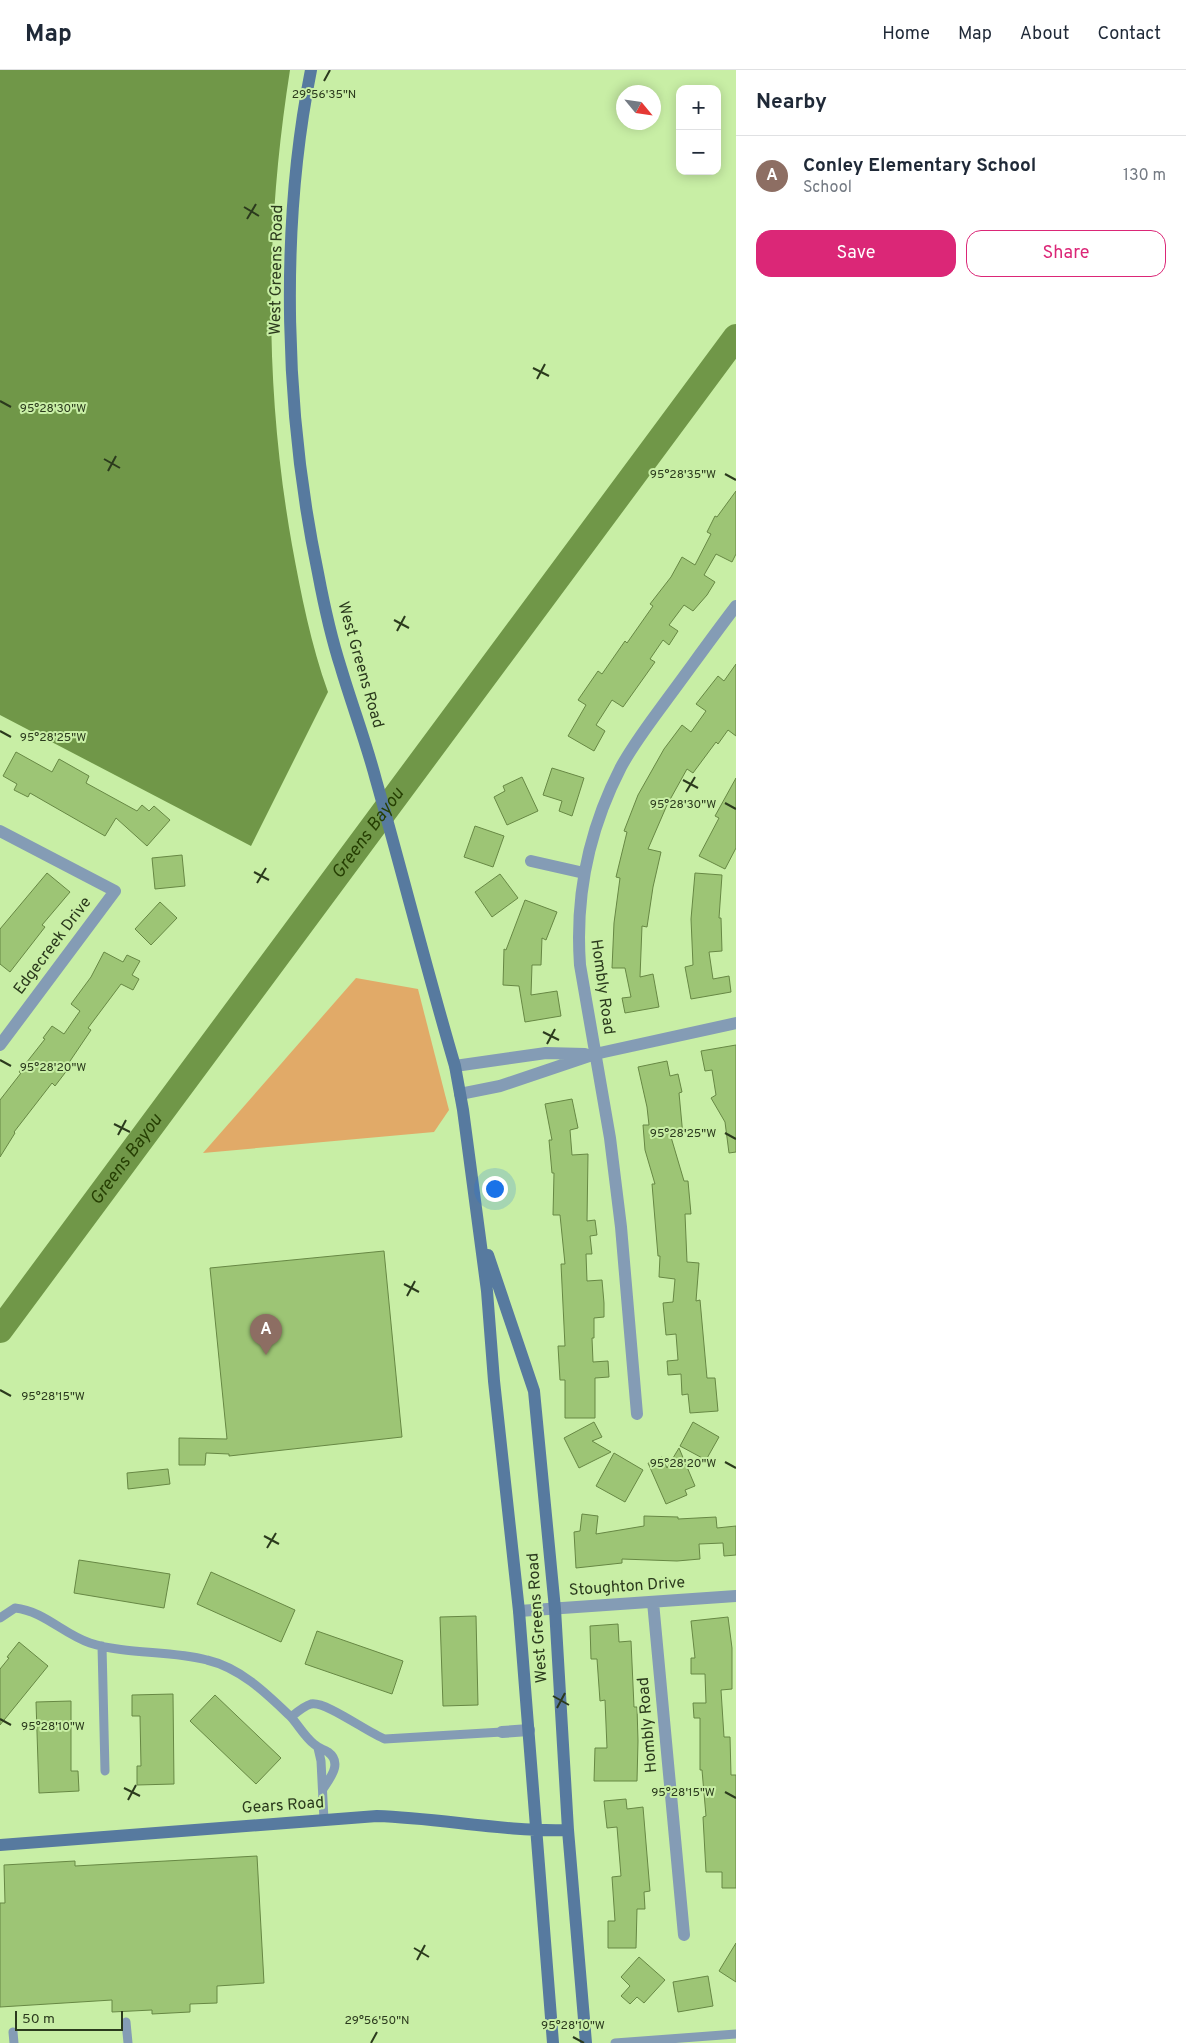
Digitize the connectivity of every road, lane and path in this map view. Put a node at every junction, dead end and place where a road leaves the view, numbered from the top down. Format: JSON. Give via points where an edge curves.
{"nodes":[{"id":1,"x":311,"y":70,"type":"edge"},
{"id":2,"x":736,"y":606,"type":"edge"},
{"id":3,"x":0,"y":831,"type":"edge"},
{"id":4,"x":532,"y":861,"type":"dead end"},
{"id":5,"x":584,"y":873,"type":"junction"},
{"id":6,"x":736,"y":1023,"type":"edge"},
{"id":7,"x":0,"y":1045,"type":"edge"},
{"id":8,"x":595,"y":1054,"type":"junction"},
{"id":9,"x":455,"y":1066,"type":"junction"},
{"id":10,"x":460,"y":1094,"type":"junction"},
{"id":11,"x":479,"y":1230,"type":"junction"},
{"id":12,"x":637,"y":1414,"type":"dead end"},
{"id":13,"x":736,"y":1596,"type":"edge"},
{"id":14,"x":653,"y":1602,"type":"junction"},
{"id":15,"x":555,"y":1609,"type":"junction"},
{"id":16,"x":520,"y":1611,"type":"junction"},
{"id":17,"x":0,"y":1618,"type":"edge"},
{"id":18,"x":102,"y":1646,"type":"junction"},
{"id":19,"x":291,"y":1716,"type":"junction"},
{"id":20,"x":529,"y":1730,"type":"junction"},
{"id":21,"x":502,"y":1732,"type":"joint"},
{"id":22,"x":318,"y":1748,"type":"junction"},
{"id":23,"x":105,"y":1771,"type":"dead end"},
{"id":24,"x":323,"y":1789,"type":"junction"},
{"id":25,"x":324,"y":1820,"type":"junction"},
{"id":26,"x":568,"y":1830,"type":"junction"},
{"id":27,"x":536,"y":1831,"type":"junction"},
{"id":28,"x":0,"y":1844,"type":"edge"},
{"id":29,"x":684,"y":1935,"type":"dead end"},
{"id":30,"x":126,"y":2022,"type":"dead end"},
{"id":31,"x":13,"y":2032,"type":"dead end"},
{"id":32,"x":736,"y":2034,"type":"edge"},
{"id":33,"x":14,"y":2043,"type":"edge"},
{"id":34,"x":128,"y":2043,"type":"edge"},
{"id":35,"x":553,"y":2043,"type":"edge"},
{"id":36,"x":586,"y":2043,"type":"edge"},
{"id":37,"x":614,"y":2043,"type":"edge"}],
"edges":[{"from":1,"to":9,"type":"main road","name":"West Greens Road","via":[[296,184],[291,258],[292,367],[306,507],[340,666],[363,732]]},
{"from":2,"to":5,"type":"street","name":"Hombly Road","via":[[622,766],[600,815]]},
{"from":3,"to":7,"type":"street","name":"Edgecreek Drive","via":[[115,891]]},
{"from":4,"to":5,"type":"street"},
{"from":5,"to":8,"type":"street","name":"Hombly Road","via":[[578,943]]},
{"from":6,"to":8,"type":"street"},
{"from":8,"to":9,"type":"street","via":[[546,1053]]},
{"from":8,"to":10,"type":"street","via":[[500,1086]]},
{"from":8,"to":12,"type":"street","name":"Hombly Road","via":[[621,1227]]},
{"from":9,"to":10,"type":"main road","name":"West Greens Road"},
{"from":10,"to":11,"type":"main road","name":"West Greens Road"},
{"from":11,"to":15,"type":"main road","name":"West Greens Road","via":[[534,1391]]},
{"from":11,"to":16,"type":"main road","name":"West Greens Road"},
{"from":13,"to":14,"type":"street","name":"Stoughton Drive"},
{"from":14,"to":15,"type":"street","name":"Stoughton Drive"},
{"from":14,"to":29,"type":"street","name":"Hombly Road"},
{"from":15,"to":16,"type":"street","name":"Stoughton Drive"},
{"from":15,"to":26,"type":"main road","name":"West Greens Road"},
{"from":16,"to":20,"type":"main road","name":"West Greens Road"},
{"from":17,"to":18,"type":"lane","via":[[15,1608],[29,1609],[88,1642]]},
{"from":18,"to":19,"type":"lane","via":[[207,1660],[230,1668],[247,1678]]},
{"from":18,"to":23,"type":"lane"},
{"from":19,"to":21,"type":"lane","via":[[313,1704],[326,1707],[385,1739]]},
{"from":19,"to":22,"type":"lane"},
{"from":20,"to":21,"type":"street"},
{"from":20,"to":27,"type":"main road","name":"West Greens Road"},
{"from":22,"to":24,"type":"lane"},
{"from":22,"to":24,"type":"lane","via":[[328,1752],[335,1761],[332,1776]]},
{"from":24,"to":25,"type":"lane"},
{"from":25,"to":27,"type":"main road","name":"Gears Road","via":[[403,1817]]},
{"from":25,"to":28,"type":"main road","name":"Gears Road"},
{"from":26,"to":27,"type":"main road","name":"Gears Road"},
{"from":26,"to":36,"type":"main road","name":"West Greens Road"},
{"from":27,"to":35,"type":"main road","name":"West Greens Road"},
{"from":30,"to":34,"type":"lane"},
{"from":31,"to":33,"type":"lane"},
{"from":32,"to":37,"type":"lane"}]}
